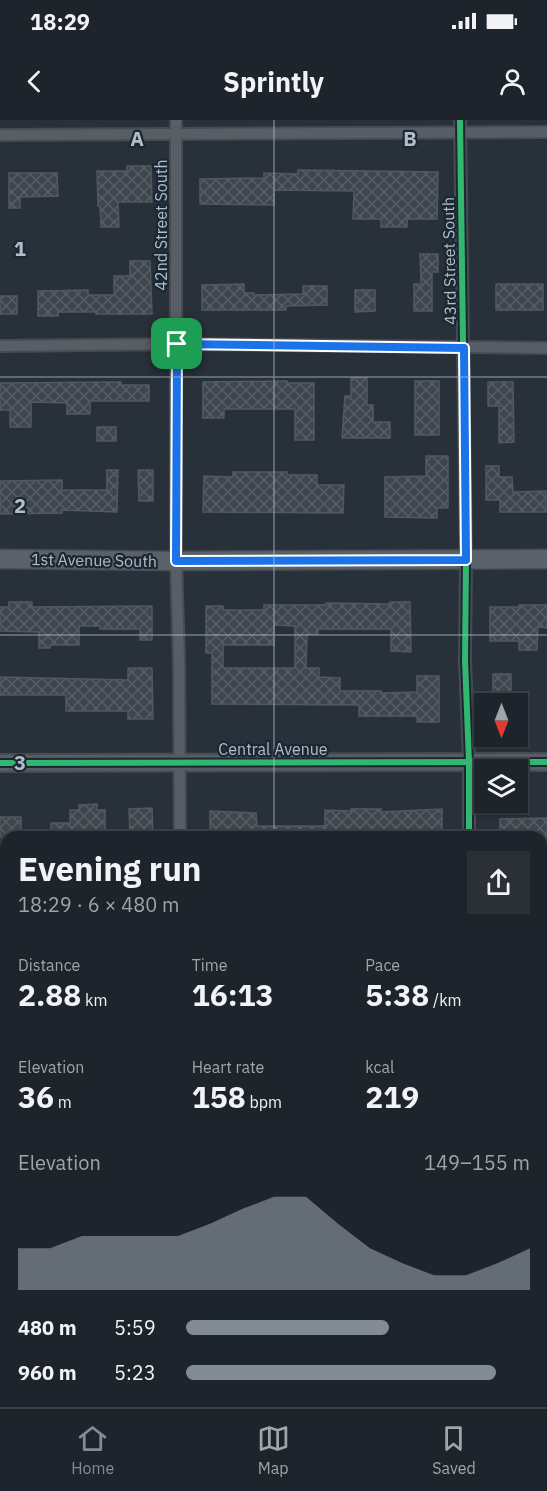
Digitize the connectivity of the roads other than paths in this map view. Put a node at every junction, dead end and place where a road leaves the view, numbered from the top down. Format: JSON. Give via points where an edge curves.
{"nodes":[{"id":1,"x":176,"y":120,"type":"edge"},
{"id":2,"x":460,"y":120,"type":"edge"},
{"id":3,"x":547,"y":132,"type":"edge"},
{"id":4,"x":460,"y":133,"type":"junction"},
{"id":5,"x":0,"y":135,"type":"edge"},
{"id":6,"x":176,"y":135,"type":"junction"},
{"id":7,"x":177,"y":344,"type":"junction"},
{"id":8,"x":0,"y":346,"type":"edge"},
{"id":9,"x":464,"y":348,"type":"junction"},
{"id":10,"x":547,"y":348,"type":"edge"},
{"id":11,"x":0,"y":559,"type":"edge"},
{"id":12,"x":547,"y":559,"type":"edge"},
{"id":13,"x":466,"y":560,"type":"junction"},
{"id":14,"x":176,"y":561,"type":"junction"},
{"id":15,"x":178,"y":762,"type":"junction"},
{"id":16,"x":469,"y":762,"type":"junction"},
{"id":17,"x":547,"y":762,"type":"edge"},
{"id":18,"x":0,"y":763,"type":"edge"},
{"id":19,"x":180,"y":831,"type":"edge"},
{"id":20,"x":469,"y":831,"type":"edge"}],
"edges":[{"from":1,"to":6,"type":"street","name":"42nd Street South"},
{"from":2,"to":4,"type":"street","name":"43rd Street South"},
{"from":3,"to":4,"type":"street"},
{"from":4,"to":6,"type":"street"},
{"from":4,"to":9,"type":"street","name":"43rd Street South"},
{"from":5,"to":6,"type":"street"},
{"from":6,"to":7,"type":"street","name":"42nd Street South"},
{"from":7,"to":8,"type":"street"},
{"from":7,"to":9,"type":"street"},
{"from":7,"to":14,"type":"street","name":"42nd Street South"},
{"from":9,"to":10,"type":"street"},
{"from":9,"to":13,"type":"street","name":"43rd Street South"},
{"from":11,"to":14,"type":"main road","name":"1st Avenue South"},
{"from":12,"to":13,"type":"main road","name":"1st Avenue South"},
{"from":13,"to":14,"type":"main road","name":"1st Avenue South"},
{"from":13,"to":16,"type":"street","name":"43rd Street South"},
{"from":14,"to":15,"type":"street","name":"42nd Street South"},
{"from":15,"to":16,"type":"main road","name":"Central Avenue"},
{"from":15,"to":18,"type":"main road","name":"Central Avenue"},
{"from":15,"to":19,"type":"street","name":"42nd Street South"},
{"from":16,"to":17,"type":"main road","name":"Central Avenue"},
{"from":16,"to":20,"type":"street","name":"43rd Street South"}]}
